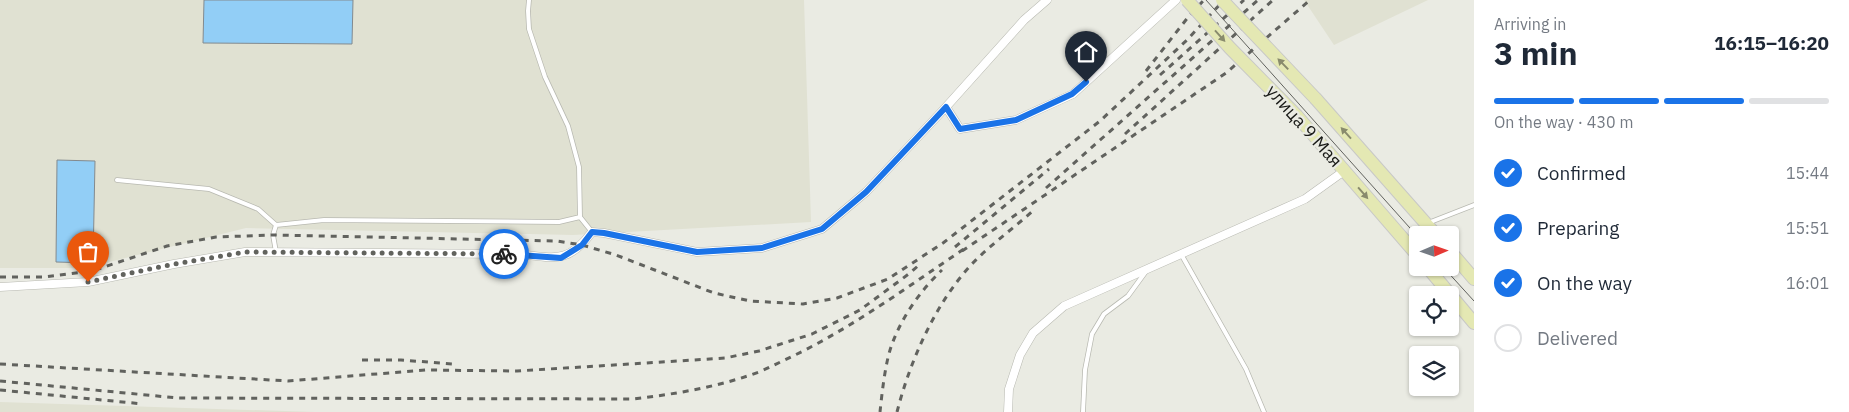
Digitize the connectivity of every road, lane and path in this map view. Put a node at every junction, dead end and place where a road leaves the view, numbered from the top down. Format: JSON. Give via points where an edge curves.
{"nodes":[{"id":1,"x":529,"y":0,"type":"edge"},
{"id":2,"x":1047,"y":0,"type":"edge"},
{"id":3,"x":1176,"y":0,"type":"edge"},
{"id":4,"x":1187,"y":0,"type":"edge"},
{"id":5,"x":1222,"y":0,"type":"edge"},
{"id":6,"x":946,"y":107,"type":"junction"},
{"id":7,"x":1344,"y":171,"type":"junction"},
{"id":8,"x":117,"y":180,"type":"dead end"},
{"id":9,"x":1474,"y":205,"type":"edge"},
{"id":10,"x":580,"y":217,"type":"junction"},
{"id":11,"x":1426,"y":224,"type":"joint"},
{"id":12,"x":276,"y":225,"type":"junction"},
{"id":13,"x":592,"y":232,"type":"junction"},
{"id":14,"x":1409,"y":246,"type":"edge"},
{"id":15,"x":276,"y":252,"type":"junction"},
{"id":16,"x":1181,"y":254,"type":"junction"},
{"id":17,"x":1459,"y":262,"type":"edge"},
{"id":18,"x":1148,"y":269,"type":"junction"},
{"id":19,"x":1435,"y":276,"type":"edge"},
{"id":20,"x":1474,"y":279,"type":"edge"},
{"id":21,"x":0,"y":286,"type":"edge"},
{"id":22,"x":1474,"y":323,"type":"edge"},
{"id":23,"x":1008,"y":412,"type":"edge"},
{"id":24,"x":1083,"y":412,"type":"edge"},
{"id":25,"x":1264,"y":412,"type":"edge"}],
"edges":[{"from":1,"to":10,"type":"lane","via":[[529,29],[534,48],[568,126],[579,167]]},
{"from":2,"to":6,"type":"street","via":[[1024,20]]},
{"from":3,"to":6,"type":"street","via":[[1064,98],[1016,120],[960,129]]},
{"from":4,"to":7,"type":"main road","name":"улица 9 Мая","one_way":true,"bridge":true,"via":[[1297,116]]},
{"from":11,"to":5,"type":"main road","name":"улица 9 Мая","one_way":true,"bridge":true,"via":[[1316,99]]},
{"from":6,"to":13,"type":"street","via":[[866,192],[822,229],[762,248],[697,252]]},
{"from":7,"to":14,"type":"main road","name":"улица 9 Мая","one_way":true},
{"from":7,"to":16,"type":"street","via":[[1305,199]]},
{"from":8,"to":12,"type":"lane","via":[[209,189],[258,209]]},
{"from":9,"to":11,"type":"lane"},
{"from":10,"to":12,"type":"lane","via":[[559,222],[324,220]]},
{"from":10,"to":13,"type":"lane"},
{"from":12,"to":15,"type":"lane","via":[[273,235]]},
{"from":13,"to":15,"type":"street","via":[[582,245],[561,258],[519,254]]},
{"from":15,"to":21,"type":"street","via":[[245,252],[88,282]]},
{"from":16,"to":18,"type":"street"},
{"from":16,"to":25,"type":"lane","via":[[1246,369]]},
{"from":17,"to":20,"type":"main road"},
{"from":18,"to":23,"type":"street","via":[[1064,306],[1033,333],[1020,355],[1008,389]]},
{"from":18,"to":24,"type":"lane","via":[[1128,296],[1104,314],[1092,334],[1085,370]]},
{"from":19,"to":22,"type":"main road"}]}
